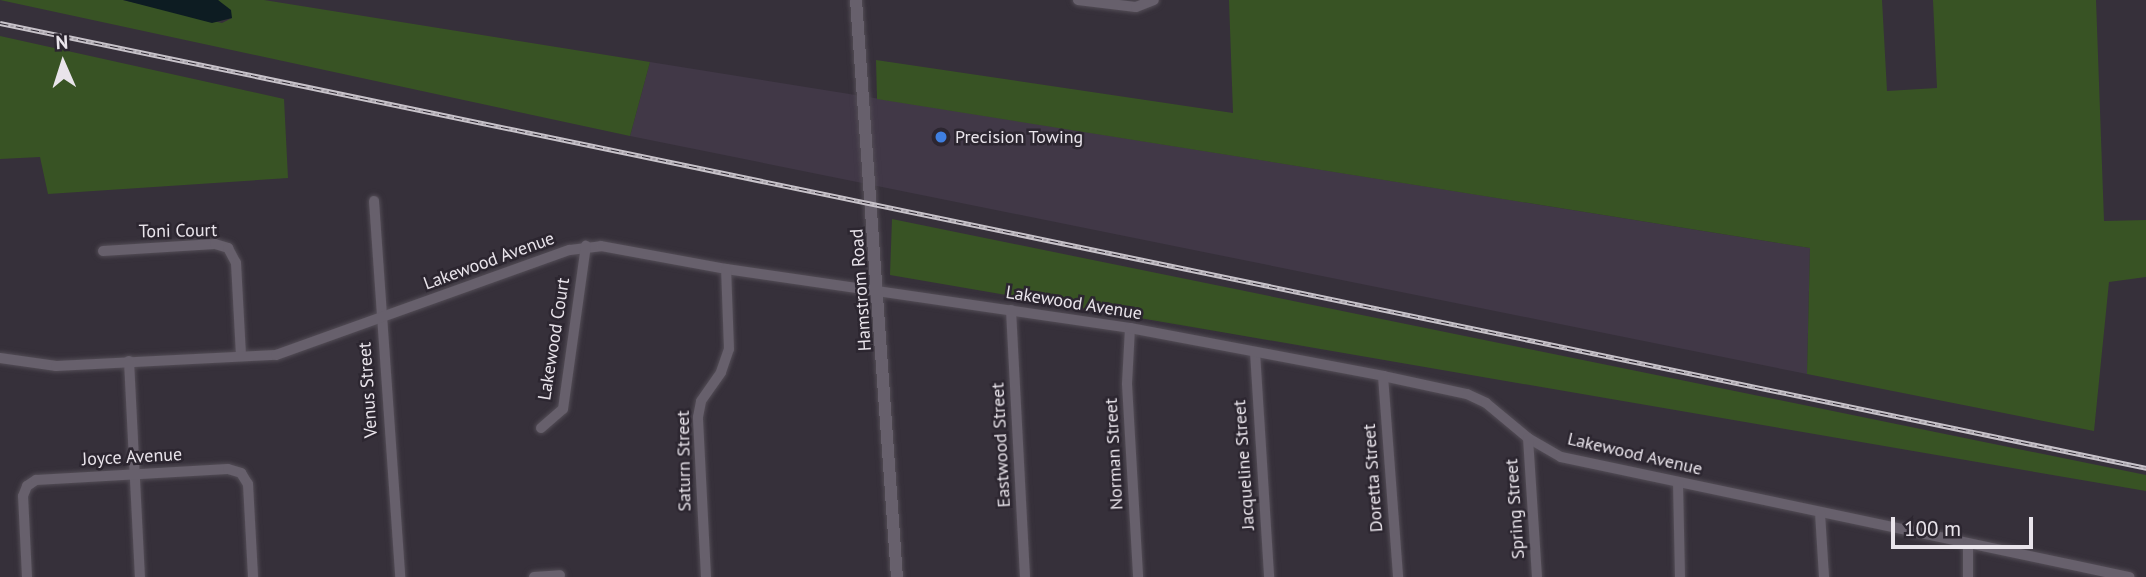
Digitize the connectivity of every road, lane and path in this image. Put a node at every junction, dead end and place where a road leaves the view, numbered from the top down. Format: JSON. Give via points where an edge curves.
{"nodes":[{"id":1,"x":856,"y":0,"type":"edge"},
{"id":2,"x":1078,"y":0,"type":"edge"},
{"id":3,"x":1154,"y":0,"type":"edge"},
{"id":4,"x":374,"y":201,"type":"dead end"},
{"id":5,"x":586,"y":246,"type":"junction"},
{"id":6,"x":103,"y":251,"type":"dead end"},
{"id":7,"x":726,"y":269,"type":"junction"},
{"id":8,"x":880,"y":292,"type":"junction"},
{"id":9,"x":1011,"y":310,"type":"junction"},
{"id":10,"x":380,"y":319,"type":"junction"},
{"id":11,"x":1130,"y":328,"type":"junction"},
{"id":12,"x":1255,"y":352,"type":"junction"},
{"id":13,"x":241,"y":356,"type":"junction"},
{"id":14,"x":0,"y":358,"type":"edge"},
{"id":15,"x":129,"y":362,"type":"junction"},
{"id":16,"x":1383,"y":376,"type":"junction"},
{"id":17,"x":541,"y":428,"type":"dead end"},
{"id":18,"x":1528,"y":438,"type":"junction"},
{"id":19,"x":135,"y":473,"type":"junction"},
{"id":20,"x":1678,"y":482,"type":"junction"},
{"id":21,"x":1820,"y":513,"type":"junction"},
{"id":22,"x":1968,"y":544,"type":"junction"},
{"id":23,"x":560,"y":575,"type":"dead end"},
{"id":24,"x":2113,"y":575,"type":"edge"},
{"id":25,"x":27,"y":577,"type":"edge"},
{"id":26,"x":140,"y":577,"type":"edge"},
{"id":27,"x":253,"y":577,"type":"edge"},
{"id":28,"x":400,"y":577,"type":"edge"},
{"id":29,"x":534,"y":577,"type":"edge"},
{"id":30,"x":706,"y":577,"type":"edge"},
{"id":31,"x":897,"y":577,"type":"edge"},
{"id":32,"x":1025,"y":577,"type":"edge"},
{"id":33,"x":1138,"y":577,"type":"edge"},
{"id":34,"x":1269,"y":577,"type":"edge"},
{"id":35,"x":1398,"y":577,"type":"edge"},
{"id":36,"x":1537,"y":577,"type":"edge"},
{"id":37,"x":1680,"y":577,"type":"edge"},
{"id":38,"x":1824,"y":577,"type":"edge"},
{"id":39,"x":1968,"y":577,"type":"edge"},
{"id":40,"x":2129,"y":577,"type":"edge"}],
"edges":[{"from":1,"to":8,"type":"street","name":"Hamstrom Road"},
{"from":2,"to":3,"type":"street","via":[[1136,7]]},
{"from":4,"to":10,"type":"street","name":"Venus Street"},
{"from":5,"to":7,"type":"street","name":"Lakewood Avenue"},
{"from":5,"to":10,"type":"street","name":"Lakewood Avenue"},
{"from":5,"to":17,"type":"street","name":"Lakewood Court","via":[[563,409]]},
{"from":6,"to":13,"type":"street","name":"Toni Court","via":[[215,244],[228,248],[236,260]]},
{"from":7,"to":8,"type":"street","name":"Lakewood Avenue"},
{"from":7,"to":30,"type":"street","name":"Saturn Street","via":[[729,349],[721,372],[701,401],[698,416]]},
{"from":8,"to":9,"type":"street","name":"Lakewood Avenue"},
{"from":8,"to":31,"type":"street","name":"Hamstrom Road"},
{"from":9,"to":11,"type":"street","name":"Lakewood Avenue"},
{"from":9,"to":32,"type":"street","name":"Eastwood Street"},
{"from":10,"to":13,"type":"street","name":"Lakewood Avenue","via":[[289,352]]},
{"from":10,"to":28,"type":"street","name":"Venus Street"},
{"from":11,"to":12,"type":"street","name":"Lakewood Avenue"},
{"from":11,"to":33,"type":"street","name":"Norman Street","via":[[1127,384]]},
{"from":12,"to":16,"type":"street","name":"Lakewood Avenue"},
{"from":12,"to":34,"type":"street","name":"Jacqueline Street"},
{"from":13,"to":15,"type":"street","name":"Lakewood Avenue"},
{"from":14,"to":15,"type":"street","name":"Lakewood Avenue","via":[[40,366]]},
{"from":15,"to":19,"type":"street"},
{"from":16,"to":18,"type":"street","name":"Lakewood Avenue","via":[[1466,394],[1486,403]]},
{"from":16,"to":35,"type":"street","name":"Doretta Street"},
{"from":18,"to":20,"type":"street","name":"Lakewood Avenue","via":[[1561,457]]},
{"from":18,"to":36,"type":"street","name":"Spring Street"},
{"from":19,"to":25,"type":"street","name":"Joyce Avenue","via":[[36,480],[27,486],[23,496]]},
{"from":19,"to":26,"type":"street"},
{"from":19,"to":27,"type":"street","name":"Joyce Avenue","via":[[228,469],[241,473],[248,484]]},
{"from":20,"to":21,"type":"street","name":"Lakewood Avenue"},
{"from":20,"to":37,"type":"street"},
{"from":21,"to":22,"type":"street","name":"Lakewood Avenue"},
{"from":21,"to":38,"type":"street"},
{"from":22,"to":24,"type":"street","name":"Lakewood Avenue"},
{"from":22,"to":39,"type":"street"},
{"from":23,"to":29,"type":"street"},
{"from":24,"to":40,"type":"street","name":"Lakewood Avenue"}]}
